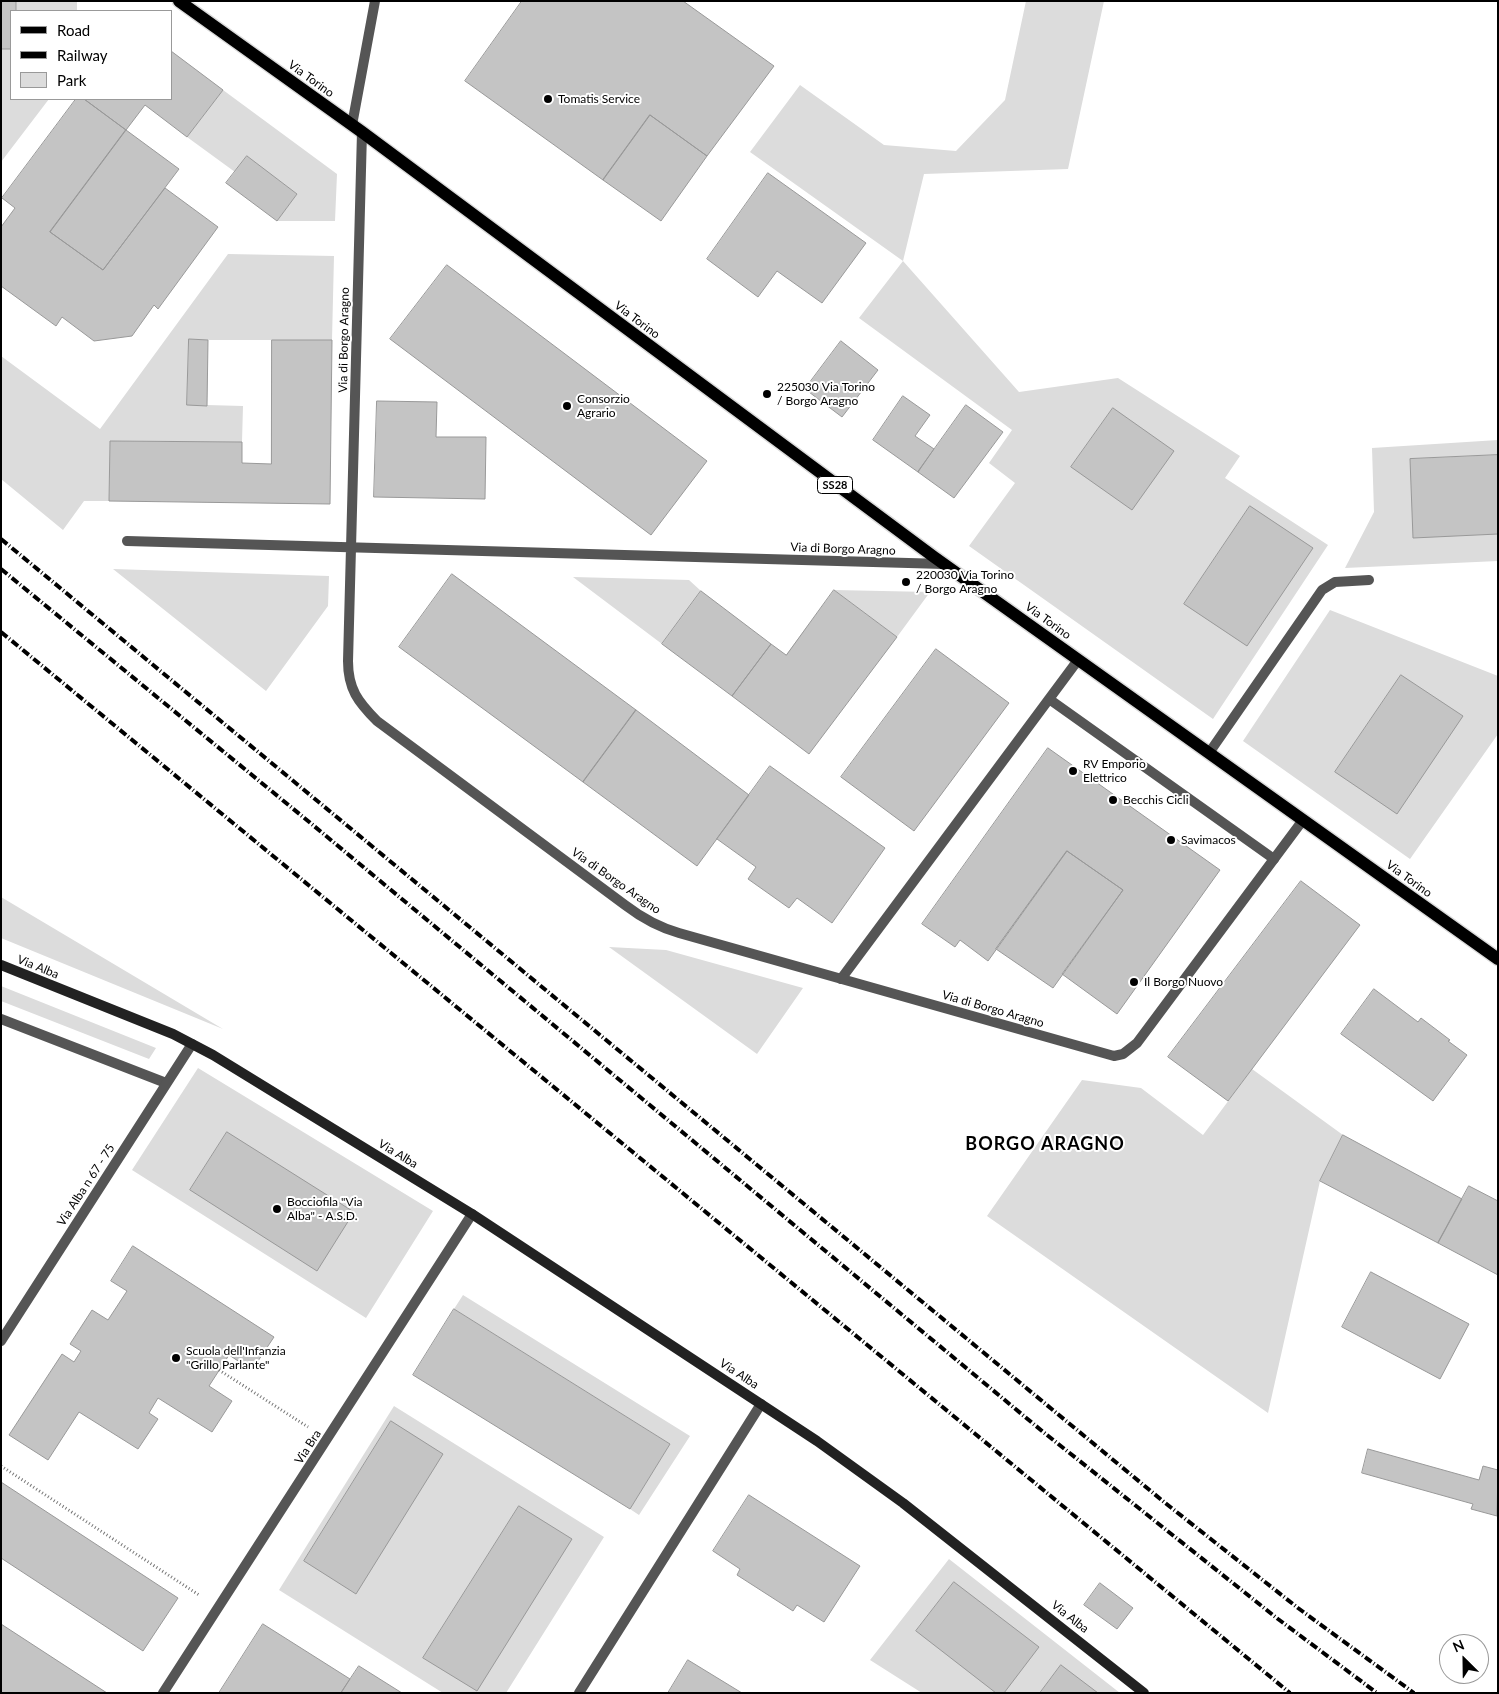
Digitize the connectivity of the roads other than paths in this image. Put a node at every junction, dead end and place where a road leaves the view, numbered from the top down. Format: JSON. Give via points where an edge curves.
{"nodes":[{"id":1,"x":179,"y":1,"type":"edge"},
{"id":2,"x":375,"y":1,"type":"edge"},
{"id":3,"x":357,"y":129,"type":"junction"},
{"id":4,"x":127,"y":541,"type":"dead end"},
{"id":5,"x":351,"y":548,"type":"junction"},
{"id":6,"x":944,"y":564,"type":"junction"},
{"id":7,"x":1369,"y":580,"type":"dead end"},
{"id":8,"x":1078,"y":660,"type":"junction"},
{"id":9,"x":1049,"y":699,"type":"junction"},
{"id":10,"x":1209,"y":753,"type":"junction"},
{"id":11,"x":1303,"y":820,"type":"junction"},
{"id":12,"x":1274,"y":859,"type":"junction"},
{"id":13,"x":1498,"y":959,"type":"edge"},
{"id":14,"x":1,"y":965,"type":"edge"},
{"id":15,"x":841,"y":979,"type":"junction"},
{"id":16,"x":1,"y":1018,"type":"edge"},
{"id":17,"x":192,"y":1044,"type":"junction"},
{"id":18,"x":166,"y":1083,"type":"junction"},
{"id":19,"x":472,"y":1214,"type":"junction"},
{"id":20,"x":1,"y":1341,"type":"edge"},
{"id":21,"x":761,"y":1404,"type":"junction"},
{"id":22,"x":163,"y":1693,"type":"edge"},
{"id":23,"x":580,"y":1693,"type":"edge"},
{"id":24,"x":1144,"y":1693,"type":"edge"}],
"edges":[{"from":1,"to":3,"type":"main road","name":"Via Torino","number":"SS28"},
{"from":2,"to":3,"type":"street","name":"Via di Borgo Aragno"},
{"from":3,"to":5,"type":"street","name":"Via di Borgo Aragno"},
{"from":3,"to":6,"type":"main road","name":"Via Torino","number":"SS28"},
{"from":4,"to":5,"type":"street","name":"Via di Borgo Aragno"},
{"from":5,"to":6,"type":"street","name":"Via di Borgo Aragno"},
{"from":5,"to":15,"type":"street","name":"Via di Borgo Aragno","via":[[348,676],[354,694],[377,721],[642,918],[679,933]]},
{"from":6,"to":8,"type":"main road","name":"Via Torino","number":"SS28"},
{"from":7,"to":10,"type":"street","via":[[1335,582],[1322,590]]},
{"from":8,"to":9,"type":"street"},
{"from":8,"to":10,"type":"main road","name":"Via Torino","number":"SS28"},
{"from":9,"to":12,"type":"street"},
{"from":9,"to":15,"type":"street"},
{"from":10,"to":11,"type":"main road","name":"Via Torino","number":"SS28"},
{"from":11,"to":12,"type":"street"},
{"from":11,"to":13,"type":"main road","name":"Via Torino","number":"SS28"},
{"from":12,"to":15,"type":"street","name":"Via di Borgo Aragno","via":[[1137,1043],[1123,1054],[1106,1054]]},
{"from":14,"to":17,"type":"street","name":"Via Alba"},
{"from":16,"to":18,"type":"street"},
{"from":17,"to":18,"type":"street","name":"Via Alba n 67 - 75"},
{"from":17,"to":19,"type":"street","name":"Via Alba"},
{"from":18,"to":20,"type":"street","name":"Via Alba n 67 - 75"},
{"from":19,"to":21,"type":"street","name":"Via Alba"},
{"from":19,"to":22,"type":"street","name":"Via Bra"},
{"from":21,"to":23,"type":"street","name":"Via Alba"},
{"from":21,"to":24,"type":"street","name":"Via Alba","via":[[903,1503]]}]}
